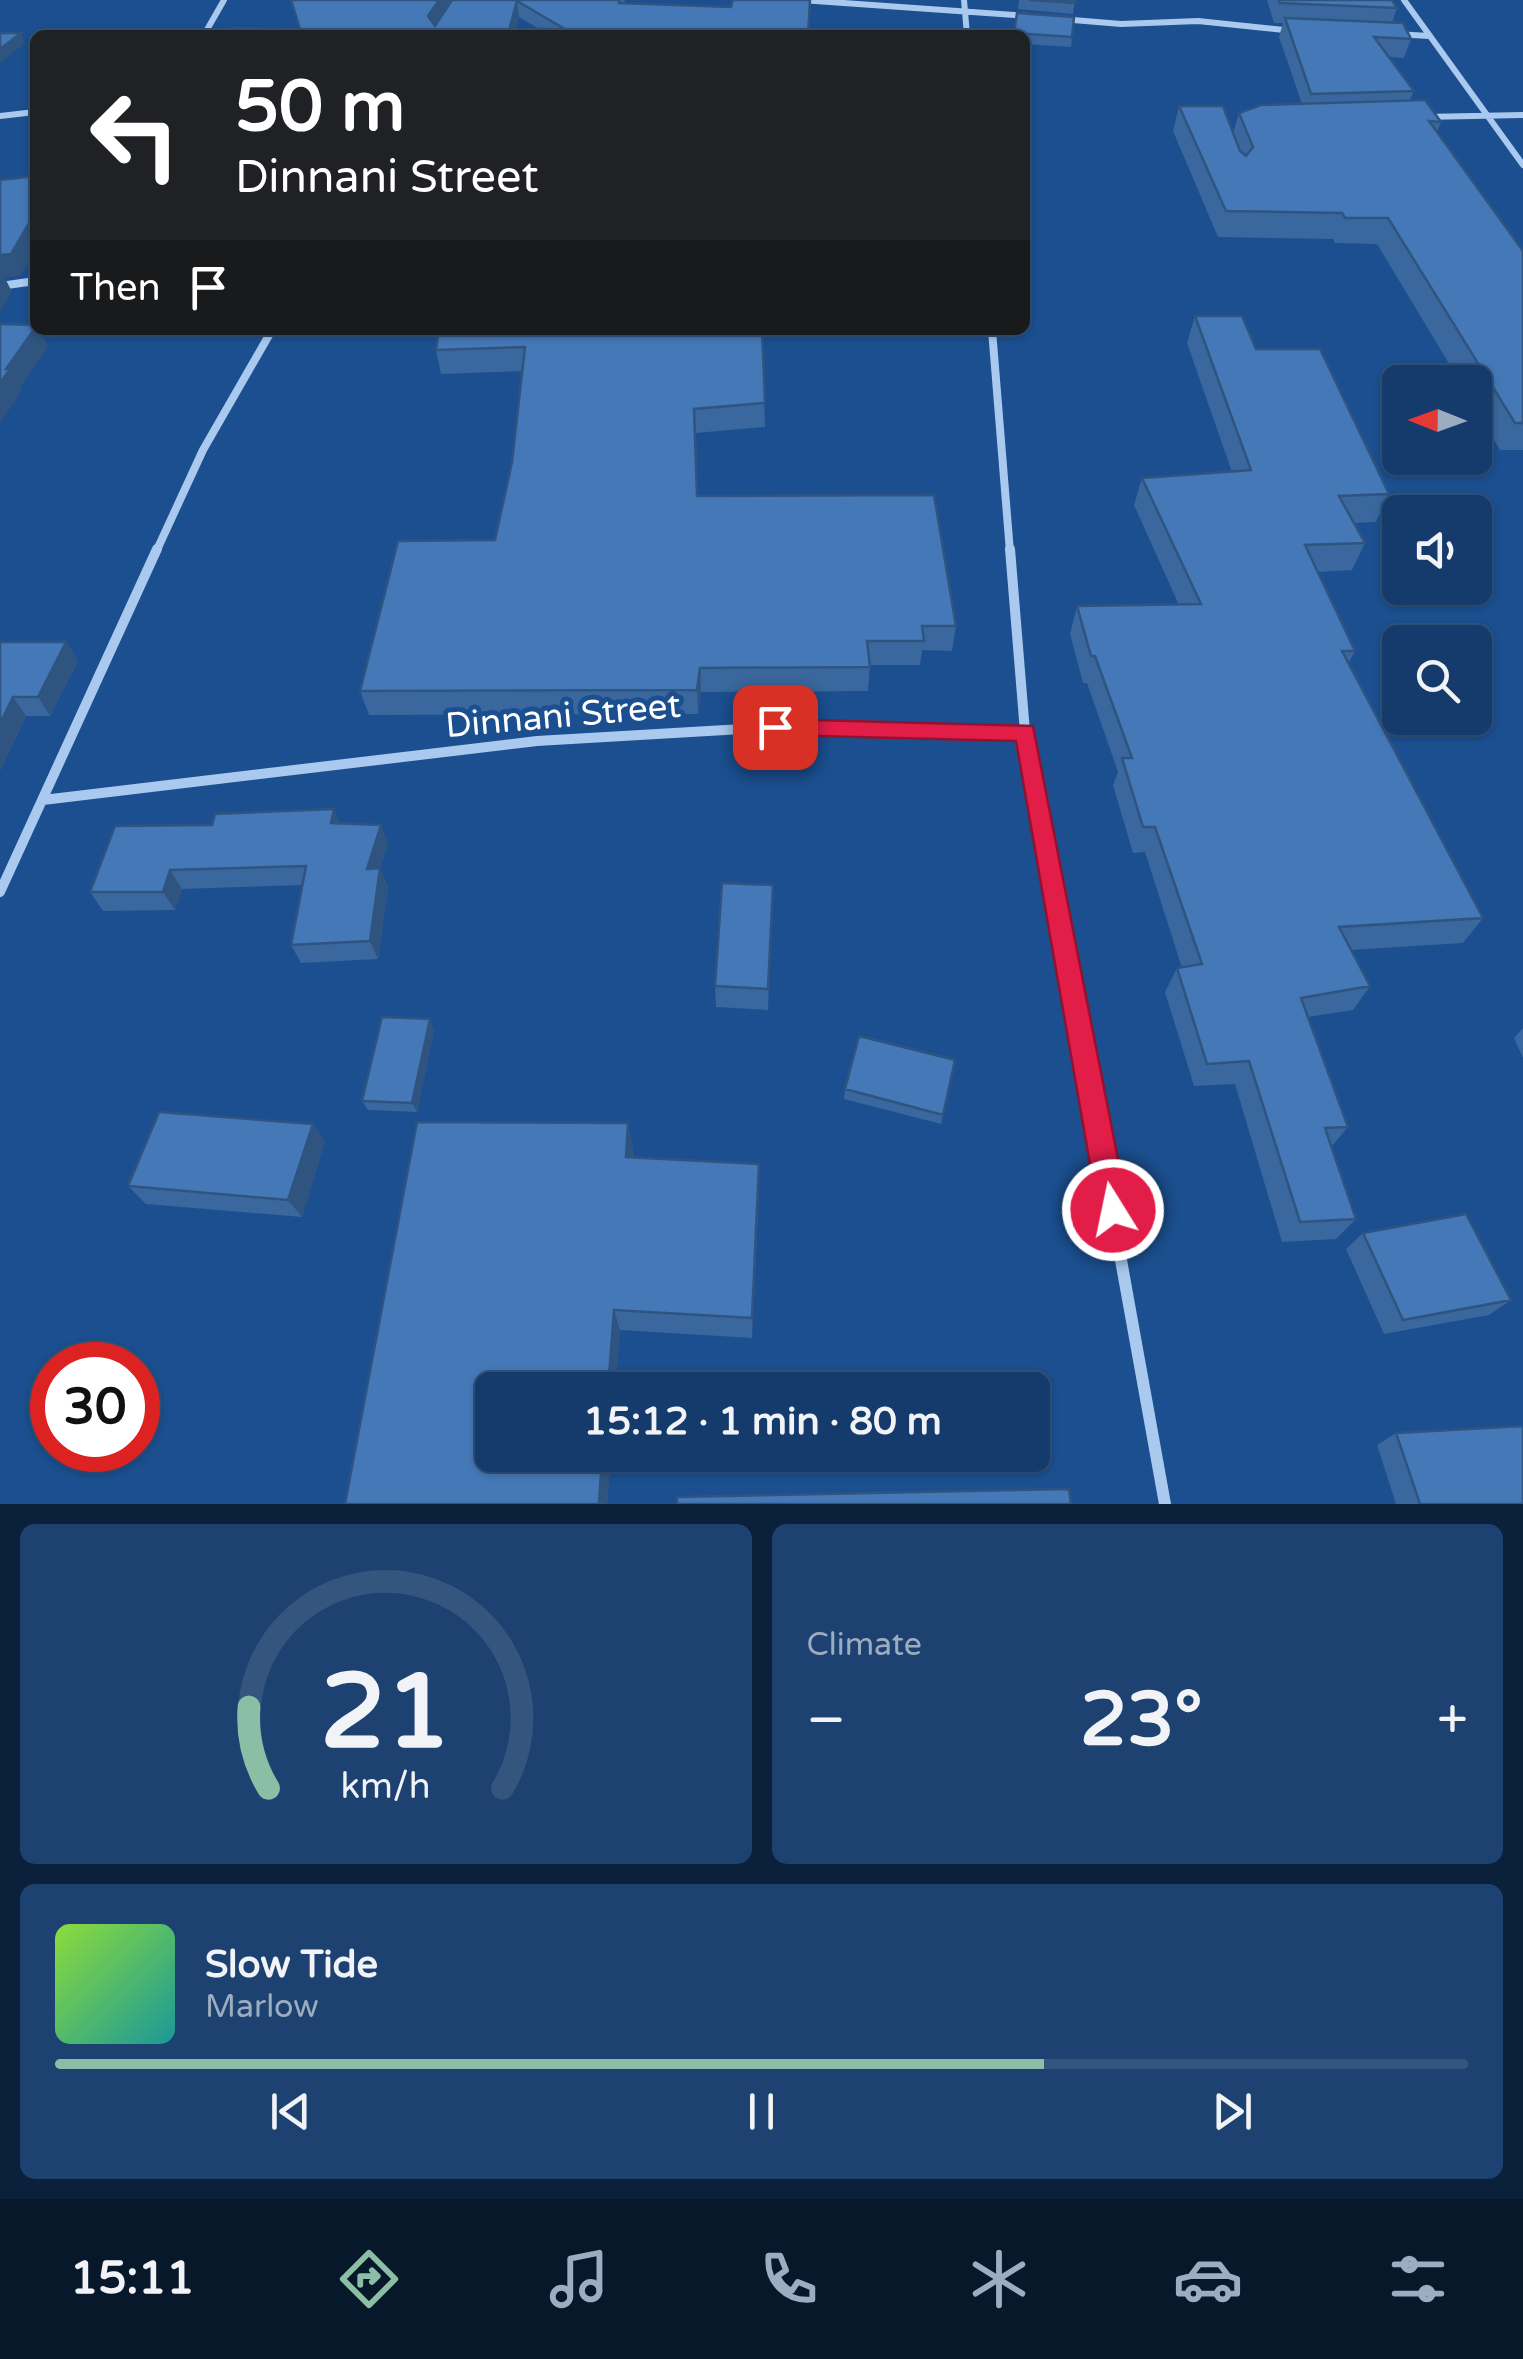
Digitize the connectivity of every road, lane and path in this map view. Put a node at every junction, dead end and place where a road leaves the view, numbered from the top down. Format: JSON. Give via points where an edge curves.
{"nodes":[{"id":1,"x":224,"y":0,"type":"edge"},
{"id":2,"x":801,"y":0,"type":"edge"},
{"id":3,"x":964,"y":0,"type":"edge"},
{"id":4,"x":1404,"y":0,"type":"edge"},
{"id":5,"x":968,"y":14,"type":"junction"},
{"id":6,"x":207,"y":30,"type":"edge"},
{"id":7,"x":967,"y":30,"type":"edge"},
{"id":8,"x":1306,"y":31,"type":"edge"},
{"id":9,"x":1394,"y":34,"type":"edge"},
{"id":10,"x":1429,"y":36,"type":"junction"},
{"id":11,"x":30,"y":113,"type":"edge"},
{"id":12,"x":1485,"y":114,"type":"junction"},
{"id":13,"x":1523,"y":115,"type":"edge"},
{"id":14,"x":0,"y":116,"type":"edge"},
{"id":15,"x":1410,"y":117,"type":"edge"},
{"id":16,"x":1523,"y":166,"type":"edge"},
{"id":17,"x":30,"y":282,"type":"edge"},
{"id":18,"x":0,"y":286,"type":"edge"},
{"id":19,"x":269,"y":335,"type":"edge"},
{"id":20,"x":992,"y":335,"type":"edge"},
{"id":21,"x":1026,"y":732,"type":"junction"},
{"id":22,"x":43,"y":800,"type":"junction"},
{"id":23,"x":0,"y":892,"type":"edge"},
{"id":24,"x":1165,"y":1504,"type":"edge"}],
"edges":[{"from":1,"to":6,"type":"street"},
{"from":2,"to":5,"type":"street"},
{"from":3,"to":5,"type":"street"},
{"from":4,"to":10,"type":"street"},
{"from":5,"to":7,"type":"street"},
{"from":5,"to":8,"type":"street"},
{"from":9,"to":10,"type":"street"},
{"from":10,"to":12,"type":"street"},
{"from":11,"to":14,"type":"street"},
{"from":12,"to":13,"type":"street"},
{"from":12,"to":15,"type":"street"},
{"from":12,"to":16,"type":"street"},
{"from":17,"to":18,"type":"street"},
{"from":19,"to":22,"type":"street","via":[[203,450]]},
{"from":20,"to":21,"type":"street"},
{"from":21,"to":22,"type":"street","name":"Dinnani Street","via":[[775,727],[537,741]]},
{"from":21,"to":24,"type":"street"},
{"from":22,"to":23,"type":"street"}]}
